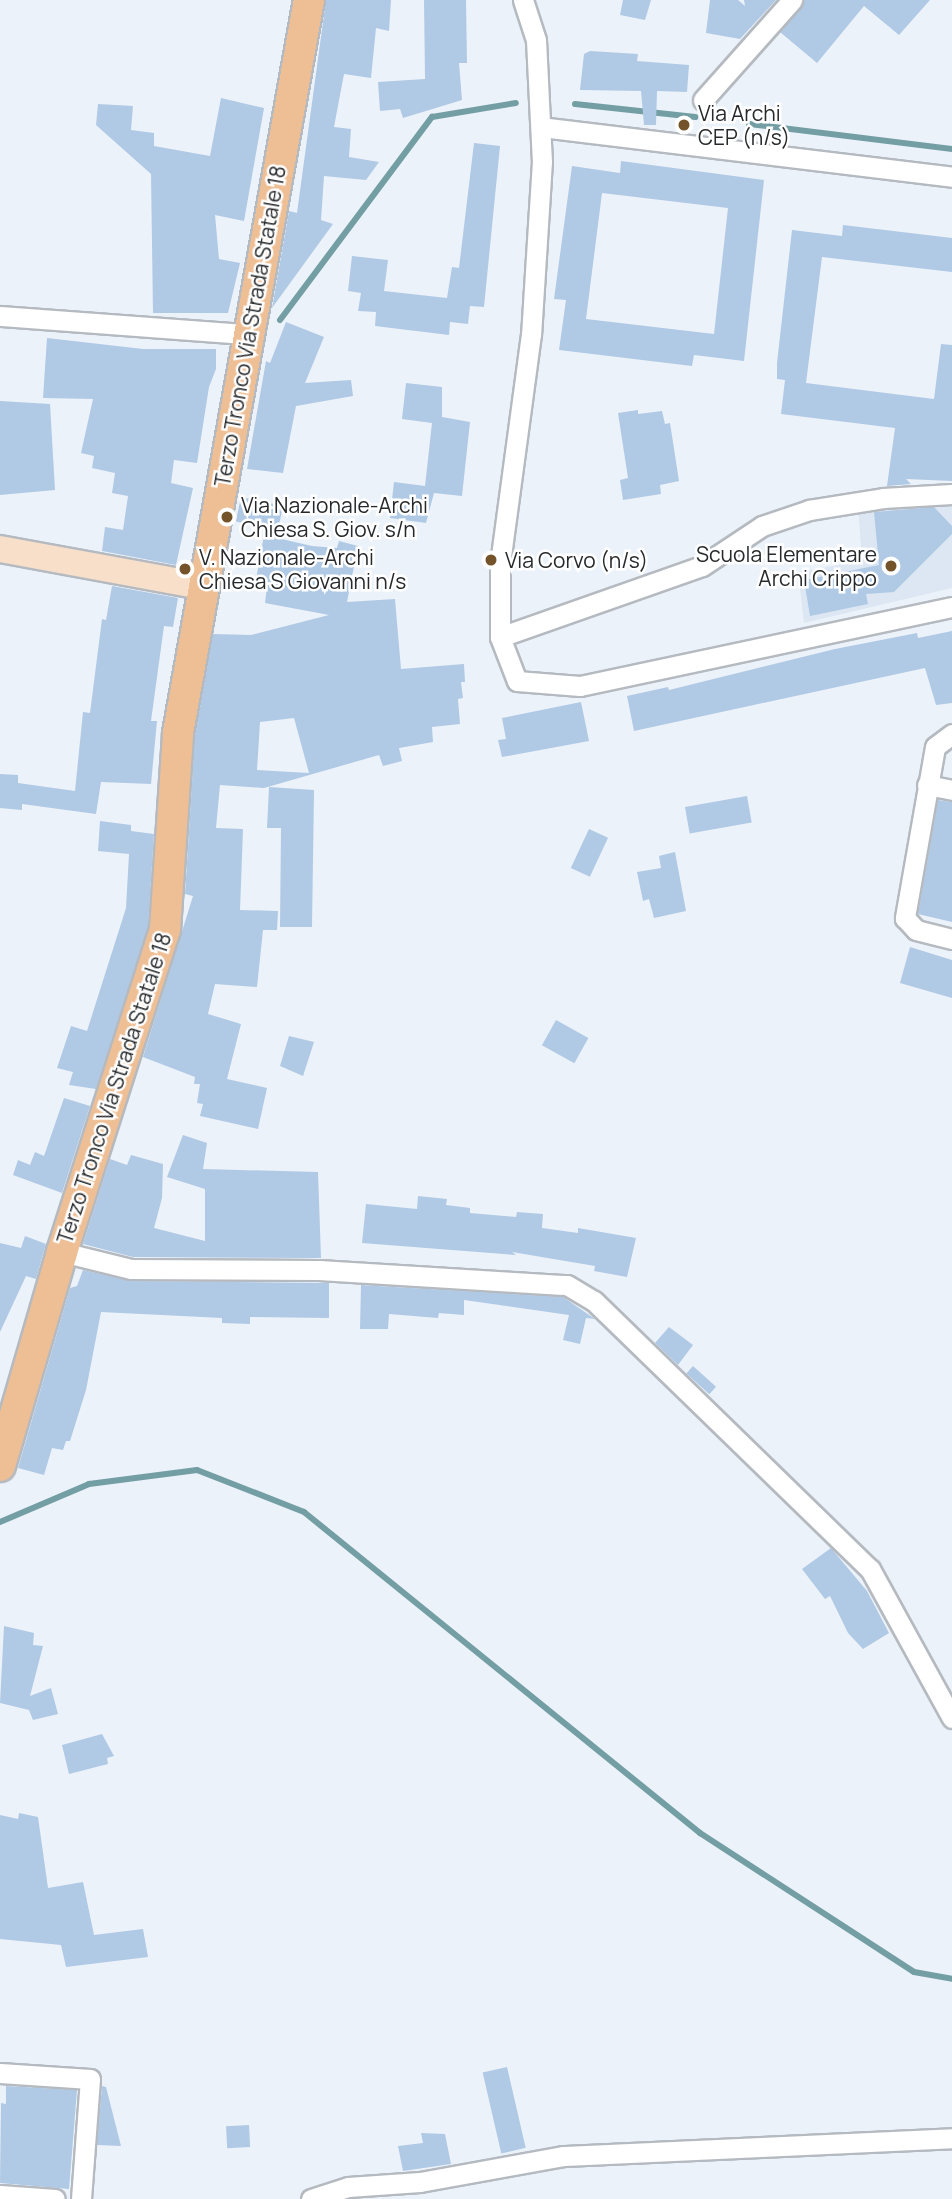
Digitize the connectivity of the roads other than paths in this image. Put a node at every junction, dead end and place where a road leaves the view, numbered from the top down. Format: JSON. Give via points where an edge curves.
{"nodes":[{"id":1,"x":309,"y":0,"type":"edge"},
{"id":2,"x":523,"y":0,"type":"edge"},
{"id":3,"x":792,"y":0,"type":"edge"},
{"id":4,"x":703,"y":100,"type":"dead end"},
{"id":5,"x":541,"y":127,"type":"junction"},
{"id":6,"x":952,"y":177,"type":"edge"},
{"id":7,"x":0,"y":316,"type":"edge"},
{"id":8,"x":248,"y":334,"type":"junction"},
{"id":9,"x":952,"y":494,"type":"edge"},
{"id":10,"x":0,"y":549,"type":"edge"},
{"id":11,"x":202,"y":586,"type":"junction"},
{"id":12,"x":952,"y":607,"type":"edge"},
{"id":13,"x":500,"y":637,"type":"junction"},
{"id":14,"x":952,"y":734,"type":"edge"},
{"id":15,"x":928,"y":785,"type":"junction"},
{"id":16,"x":952,"y":790,"type":"edge"},
{"id":17,"x":952,"y":939,"type":"edge"},
{"id":18,"x":62,"y":1252,"type":"junction"},
{"id":19,"x":0,"y":1466,"type":"edge"},
{"id":20,"x":952,"y":1718,"type":"edge"},
{"id":21,"x":0,"y":2073,"type":"edge"},
{"id":22,"x":952,"y":2138,"type":"edge"},
{"id":23,"x":0,"y":2195,"type":"edge"},
{"id":24,"x":55,"y":2199,"type":"edge"},
{"id":25,"x":81,"y":2199,"type":"edge"},
{"id":26,"x":311,"y":2199,"type":"edge"}],
"edges":[{"from":1,"to":8,"type":"main road","name":"Terzo Tronco Via Strada Statale 18"},
{"from":2,"to":5,"type":"street","via":[[536,40]]},
{"from":3,"to":4,"type":"street"},
{"from":5,"to":6,"type":"street"},
{"from":5,"to":13,"type":"street","via":[[531,334],[499,564]]},
{"from":7,"to":8,"type":"street"},
{"from":8,"to":11,"type":"main road","name":"Terzo Tronco Via Strada Statale 18"},
{"from":9,"to":13,"type":"street","via":[[883,498],[809,510],[762,526],[702,566]]},
{"from":10,"to":11,"type":"street"},
{"from":11,"to":18,"type":"main road","name":"Terzo Tronco Via Strada Statale 18","via":[[178,733],[165,930]]},
{"from":12,"to":13,"type":"street","via":[[580,686],[517,681]]},
{"from":14,"to":15,"type":"street","via":[[935,747]]},
{"from":15,"to":16,"type":"street"},
{"from":15,"to":17,"type":"street","via":[[905,918],[916,930]]},
{"from":18,"to":19,"type":"main road","name":"Terzo Tronco Via Strada Statale 18"},
{"from":18,"to":20,"type":"street","via":[[131,1269],[319,1270],[567,1285],[594,1300],[870,1569]]},
{"from":21,"to":25,"type":"street","via":[[90,2079]]},
{"from":22,"to":26,"type":"street","via":[[563,2156],[420,2182],[348,2187]]},
{"from":23,"to":24,"type":"street"}]}
